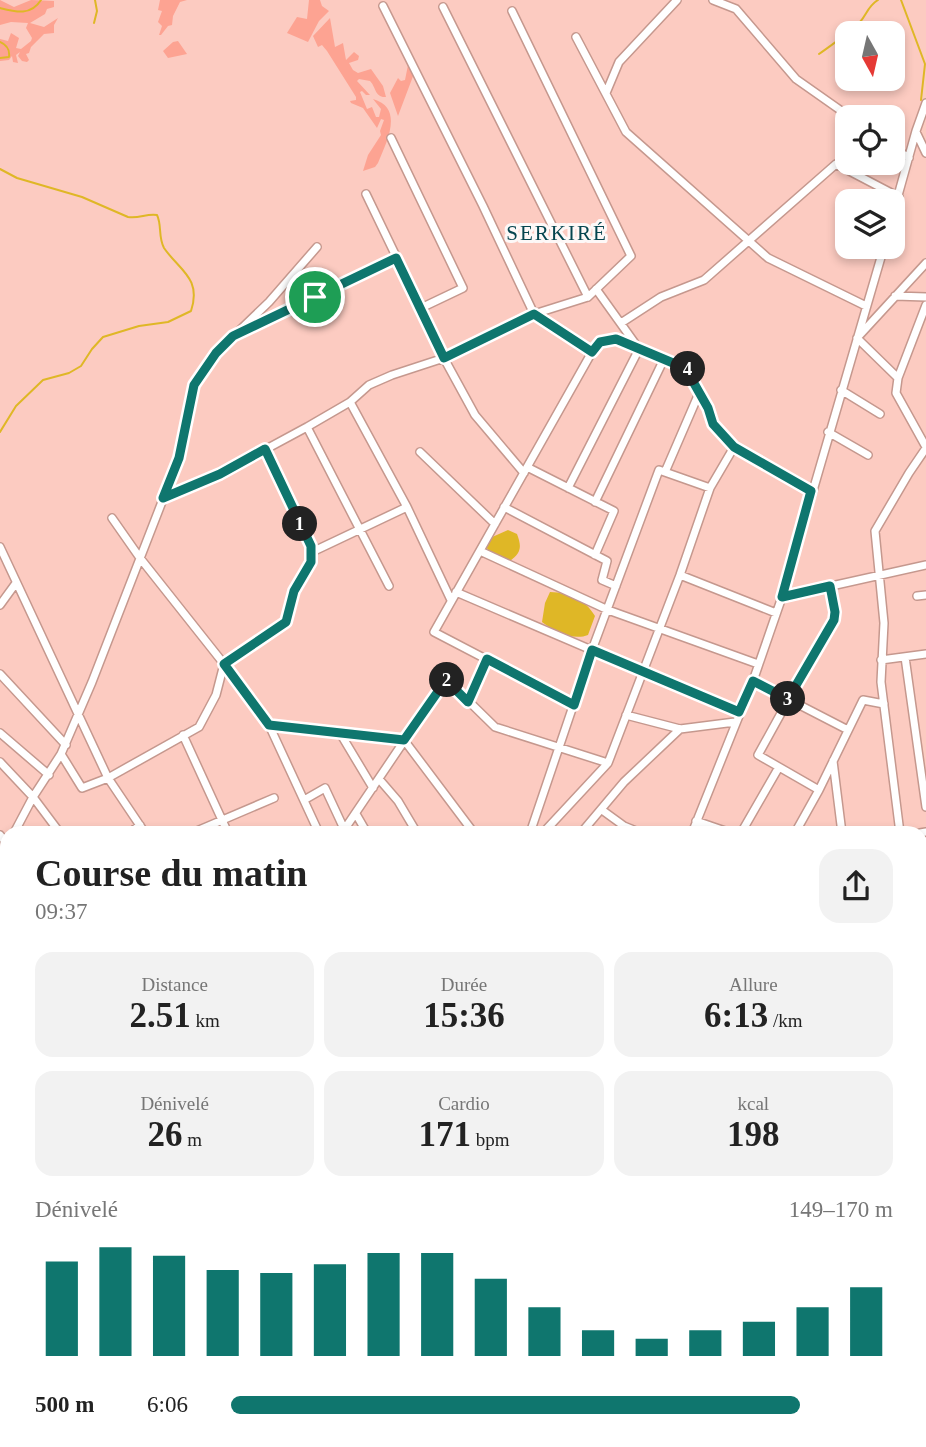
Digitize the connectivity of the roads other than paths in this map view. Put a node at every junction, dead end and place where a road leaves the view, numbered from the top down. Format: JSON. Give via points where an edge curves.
{"nodes":[{"id":1,"x":677,"y":0,"type":"edge"},
{"id":2,"x":713,"y":0,"type":"edge"},
{"id":3,"x":383,"y":6,"type":"dead end"},
{"id":4,"x":443,"y":7,"type":"dead end"},
{"id":5,"x":512,"y":11,"type":"dead end"},
{"id":6,"x":576,"y":37,"type":"dead end"},
{"id":7,"x":606,"y":93,"type":"junction"},
{"id":8,"x":926,"y":103,"type":"edge"},
{"id":9,"x":835,"y":106,"type":"edge"},
{"id":10,"x":916,"y":131,"type":"junction"},
{"id":11,"x":391,"y":138,"type":"dead end"},
{"id":12,"x":926,"y":153,"type":"edge"},
{"id":13,"x":905,"y":155,"type":"edge"},
{"id":14,"x":909,"y":158,"type":"junction"},
{"id":15,"x":884,"y":189,"type":"edge"},
{"id":16,"x":901,"y":189,"type":"edge"},
{"id":17,"x":366,"y":194,"type":"dead end"},
{"id":18,"x":748,"y":240,"type":"junction"},
{"id":19,"x":317,"y":247,"type":"dead end"},
{"id":20,"x":396,"y":258,"type":"junction"},
{"id":21,"x":880,"y":259,"type":"edge"},
{"id":22,"x":926,"y":263,"type":"edge"},
{"id":23,"x":596,"y":289,"type":"junction"},
{"id":24,"x":895,"y":296,"type":"junction"},
{"id":25,"x":588,"y":297,"type":"junction"},
{"id":26,"x":926,"y":297,"type":"edge"},
{"id":27,"x":926,"y":305,"type":"edge"},
{"id":28,"x":866,"y":306,"type":"junction"},
{"id":29,"x":421,"y":308,"type":"junction"},
{"id":30,"x":534,"y":314,"type":"junction"},
{"id":31,"x":621,"y":323,"type":"junction"},
{"id":32,"x":233,"y":336,"type":"junction"},
{"id":33,"x":857,"y":338,"type":"junction"},
{"id":34,"x":639,"y":349,"type":"junction"},
{"id":35,"x":592,"y":352,"type":"junction"},
{"id":36,"x":444,"y":358,"type":"junction"},
{"id":37,"x":664,"y":359,"type":"junction"},
{"id":38,"x":898,"y":378,"type":"junction"},
{"id":39,"x":841,"y":390,"type":"junction"},
{"id":40,"x":700,"y":391,"type":"junction"},
{"id":41,"x":351,"y":402,"type":"junction"},
{"id":42,"x":880,"y":414,"type":"dead end"},
{"id":43,"x":307,"y":427,"type":"junction"},
{"id":44,"x":828,"y":432,"type":"junction"},
{"id":45,"x":734,"y":447,"type":"junction"},
{"id":46,"x":926,"y":448,"type":"edge"},
{"id":47,"x":265,"y":449,"type":"junction"},
{"id":48,"x":420,"y":452,"type":"dead end"},
{"id":49,"x":868,"y":456,"type":"dead end"},
{"id":50,"x":526,"y":470,"type":"junction"},
{"id":51,"x":665,"y":472,"type":"junction"},
{"id":52,"x":568,"y":488,"type":"junction"},
{"id":53,"x":710,"y":488,"type":"junction"},
{"id":54,"x":811,"y":491,"type":"junction"},
{"id":55,"x":163,"y":498,"type":"junction"},
{"id":56,"x":595,"y":502,"type":"junction"},
{"id":57,"x":407,"y":507,"type":"junction"},
{"id":58,"x":504,"y":507,"type":"junction"},
{"id":59,"x":113,"y":518,"type":"dead end"},
{"id":60,"x":495,"y":524,"type":"junction"},
{"id":61,"x":360,"y":529,"type":"junction"},
{"id":62,"x":0,"y":547,"type":"edge"},
{"id":63,"x":480,"y":551,"type":"junction"},
{"id":64,"x":312,"y":552,"type":"junction"},
{"id":65,"x":595,"y":555,"type":"junction"},
{"id":66,"x":140,"y":558,"type":"junction"},
{"id":67,"x":2,"y":559,"type":"edge"},
{"id":68,"x":926,"y":565,"type":"edge"},
{"id":69,"x":680,"y":575,"type":"junction"},
{"id":70,"x":879,"y":576,"type":"junction"},
{"id":71,"x":16,"y":583,"type":"junction"},
{"id":72,"x":389,"y":586,"type":"dead end"},
{"id":73,"x":617,"y":586,"type":"junction"},
{"id":74,"x":830,"y":586,"type":"junction"},
{"id":75,"x":456,"y":592,"type":"junction"},
{"id":76,"x":782,"y":597,"type":"junction"},
{"id":77,"x":451,"y":600,"type":"junction"},
{"id":78,"x":0,"y":605,"type":"edge"},
{"id":79,"x":608,"y":610,"type":"junction"},
{"id":80,"x":776,"y":613,"type":"junction"},
{"id":81,"x":660,"y":628,"type":"junction"},
{"id":82,"x":592,"y":650,"type":"junction"},
{"id":83,"x":926,"y":654,"type":"edge"},
{"id":84,"x":905,"y":657,"type":"junction"},
{"id":85,"x":487,"y":659,"type":"junction"},
{"id":86,"x":881,"y":660,"type":"junction"},
{"id":87,"x":224,"y":664,"type":"junction"},
{"id":88,"x":758,"y":664,"type":"junction"},
{"id":89,"x":643,"y":672,"type":"junction"},
{"id":90,"x":0,"y":674,"type":"edge"},
{"id":91,"x":753,"y":681,"type":"junction"},
{"id":92,"x":788,"y":699,"type":"junction"},
{"id":93,"x":468,"y":702,"type":"junction"},
{"id":94,"x":884,"y":704,"type":"junction"},
{"id":95,"x":574,"y":705,"type":"junction"},
{"id":96,"x":739,"y":712,"type":"junction"},
{"id":97,"x":78,"y":715,"type":"junction"},
{"id":98,"x":626,"y":715,"type":"junction"},
{"id":99,"x":735,"y":723,"type":"junction"},
{"id":100,"x":269,"y":725,"type":"junction"},
{"id":101,"x":680,"y":729,"type":"junction"},
{"id":102,"x":848,"y":730,"type":"junction"},
{"id":103,"x":0,"y":733,"type":"edge"},
{"id":104,"x":340,"y":733,"type":"junction"},
{"id":105,"x":183,"y":735,"type":"junction"},
{"id":106,"x":404,"y":740,"type":"junction"},
{"id":107,"x":66,"y":745,"type":"junction"},
{"id":108,"x":561,"y":747,"type":"junction"},
{"id":109,"x":61,"y":754,"type":"junction"},
{"id":110,"x":833,"y":761,"type":"junction"},
{"id":111,"x":0,"y":762,"type":"edge"},
{"id":112,"x":608,"y":763,"type":"junction"},
{"id":113,"x":779,"y":767,"type":"junction"},
{"id":114,"x":49,"y":775,"type":"junction"},
{"id":115,"x":924,"y":776,"type":"edge"},
{"id":116,"x":108,"y":778,"type":"junction"},
{"id":117,"x":379,"y":779,"type":"junction"},
{"id":118,"x":373,"y":788,"type":"junction"},
{"id":119,"x":819,"y":790,"type":"junction"},
{"id":120,"x":33,"y":797,"type":"junction"},
{"id":121,"x":274,"y":798,"type":"dead end"},
{"id":122,"x":303,"y":800,"type":"junction"},
{"id":123,"x":926,"y":807,"type":"edge"},
{"id":124,"x":602,"y":810,"type":"junction"},
{"id":125,"x":356,"y":814,"type":"junction"},
{"id":126,"x":222,"y":820,"type":"junction"},
{"id":127,"x":696,"y":821,"type":"junction"},
{"id":128,"x":140,"y":825,"type":"edge"},
{"id":129,"x":17,"y":826,"type":"edge"},
{"id":130,"x":55,"y":826,"type":"edge"},
{"id":131,"x":208,"y":826,"type":"edge"},
{"id":132,"x":225,"y":826,"type":"edge"},
{"id":133,"x":316,"y":826,"type":"edge"},
{"id":134,"x":341,"y":826,"type":"edge"},
{"id":135,"x":347,"y":826,"type":"edge"},
{"id":136,"x":363,"y":826,"type":"edge"},
{"id":137,"x":412,"y":826,"type":"edge"},
{"id":138,"x":469,"y":826,"type":"edge"},
{"id":139,"x":533,"y":826,"type":"edge"},
{"id":140,"x":550,"y":826,"type":"edge"},
{"id":141,"x":587,"y":826,"type":"edge"},
{"id":142,"x":623,"y":826,"type":"edge"},
{"id":143,"x":694,"y":826,"type":"edge"},
{"id":144,"x":711,"y":826,"type":"edge"},
{"id":145,"x":745,"y":826,"type":"edge"},
{"id":146,"x":799,"y":826,"type":"edge"},
{"id":147,"x":841,"y":826,"type":"edge"},
{"id":148,"x":899,"y":826,"type":"edge"}],
"edges":[{"from":1,"to":7,"type":"street","via":[[619,62]]},
{"from":2,"to":9,"type":"street","via":[[736,9],[796,79]]},
{"from":3,"to":30,"type":"street"},
{"from":4,"to":25,"type":"street"},
{"from":5,"to":23,"type":"street","via":[[631,256]]},
{"from":6,"to":7,"type":"street"},
{"from":7,"to":18,"type":"street","via":[[626,132]]},
{"from":8,"to":10,"type":"street"},
{"from":10,"to":12,"type":"street"},
{"from":10,"to":14,"type":"street"},
{"from":11,"to":29,"type":"street","via":[[463,288]]},
{"from":13,"to":14,"type":"street"},
{"from":14,"to":16,"type":"street"},
{"from":15,"to":18,"type":"street","via":[[836,164]]},
{"from":17,"to":20,"type":"street"},
{"from":18,"to":28,"type":"street","via":[[768,258]]},
{"from":18,"to":31,"type":"street","via":[[704,281],[662,297]]},
{"from":19,"to":32,"type":"street"},
{"from":20,"to":29,"type":"street"},
{"from":20,"to":32,"type":"street"},
{"from":21,"to":28,"type":"street"},
{"from":22,"to":24,"type":"street"},
{"from":23,"to":25,"type":"street"},
{"from":23,"to":31,"type":"street"},
{"from":24,"to":26,"type":"street"},
{"from":24,"to":33,"type":"street"},
{"from":25,"to":30,"type":"street"},
{"from":27,"to":38,"type":"street"},
{"from":28,"to":33,"type":"street"},
{"from":29,"to":36,"type":"street"},
{"from":30,"to":35,"type":"street"},
{"from":30,"to":36,"type":"street"},
{"from":31,"to":34,"type":"street"},
{"from":32,"to":55,"type":"street","via":[[194,385],[179,458]]},
{"from":33,"to":38,"type":"street"},
{"from":33,"to":39,"type":"street"},
{"from":34,"to":35,"type":"street","via":[[616,339],[600,342]]},
{"from":34,"to":37,"type":"street"},
{"from":34,"to":52,"type":"street"},
{"from":35,"to":50,"type":"street"},
{"from":36,"to":41,"type":"street","via":[[369,385]]},
{"from":36,"to":50,"type":"street","via":[[475,415]]},
{"from":37,"to":40,"type":"street","via":[[692,371],[691,378]]},
{"from":37,"to":56,"type":"street"},
{"from":38,"to":46,"type":"street","via":[[896,393]]},
{"from":39,"to":42,"type":"street"},
{"from":39,"to":44,"type":"street"},
{"from":40,"to":45,"type":"street","via":[[713,424]]},
{"from":40,"to":51,"type":"street"},
{"from":41,"to":43,"type":"street"},
{"from":41,"to":57,"type":"street"},
{"from":43,"to":47,"type":"street"},
{"from":43,"to":61,"type":"street"},
{"from":44,"to":49,"type":"street"},
{"from":44,"to":54,"type":"street"},
{"from":45,"to":53,"type":"street"},
{"from":45,"to":54,"type":"street"},
{"from":46,"to":70,"type":"street","via":[[876,531]]},
{"from":47,"to":55,"type":"street"},
{"from":47,"to":64,"type":"street"},
{"from":48,"to":60,"type":"street"},
{"from":50,"to":52,"type":"street"},
{"from":50,"to":58,"type":"street"},
{"from":51,"to":53,"type":"street"},
{"from":51,"to":73,"type":"street","via":[[659,470]]},
{"from":52,"to":56,"type":"street"},
{"from":53,"to":69,"type":"street"},
{"from":54,"to":76,"type":"street"},
{"from":55,"to":66,"type":"street"},
{"from":56,"to":65,"type":"street","via":[[614,511]]},
{"from":57,"to":61,"type":"street"},
{"from":57,"to":77,"type":"street"},
{"from":58,"to":60,"type":"street"},
{"from":58,"to":65,"type":"street"},
{"from":59,"to":66,"type":"street"},
{"from":60,"to":63,"type":"street"},
{"from":61,"to":64,"type":"street"},
{"from":61,"to":72,"type":"street"},
{"from":62,"to":67,"type":"street"},
{"from":63,"to":75,"type":"street"},
{"from":63,"to":79,"type":"street"},
{"from":64,"to":87,"type":"street","via":[[286,622]]},
{"from":65,"to":73,"type":"street","via":[[607,561],[602,580]]},
{"from":66,"to":87,"type":"street"},
{"from":66,"to":97,"type":"street"},
{"from":67,"to":71,"type":"street"},
{"from":68,"to":70,"type":"street"},
{"from":69,"to":80,"type":"street"},
{"from":69,"to":81,"type":"street"},
{"from":70,"to":74,"type":"street"},
{"from":70,"to":86,"type":"street","via":[[884,623]]},
{"from":71,"to":78,"type":"street"},
{"from":71,"to":97,"type":"street"},
{"from":73,"to":79,"type":"street"},
{"from":74,"to":76,"type":"street"},
{"from":74,"to":92,"type":"street","via":[[834,620]]},
{"from":75,"to":77,"type":"street"},
{"from":75,"to":82,"type":"street"},
{"from":76,"to":80,"type":"street"},
{"from":77,"to":85,"type":"street","via":[[435,632]]},
{"from":79,"to":81,"type":"street"},
{"from":79,"to":82,"type":"street"},
{"from":80,"to":88,"type":"street"},
{"from":81,"to":88,"type":"street"},
{"from":81,"to":89,"type":"street"},
{"from":82,"to":89,"type":"street"},
{"from":82,"to":95,"type":"street"},
{"from":83,"to":84,"type":"street"},
{"from":84,"to":86,"type":"street"},
{"from":84,"to":115,"type":"street"},
{"from":85,"to":93,"type":"street"},
{"from":85,"to":95,"type":"street"},
{"from":86,"to":94,"type":"street"},
{"from":87,"to":100,"type":"street"},
{"from":87,"to":105,"type":"street","via":[[216,695],[199,727]]},
{"from":88,"to":91,"type":"street"},
{"from":89,"to":96,"type":"street"},
{"from":89,"to":98,"type":"street"},
{"from":90,"to":107,"type":"street"},
{"from":91,"to":92,"type":"street"},
{"from":91,"to":96,"type":"street"},
{"from":92,"to":102,"type":"street"},
{"from":92,"to":113,"type":"street","via":[[758,755]]},
{"from":93,"to":106,"type":"street","via":[[446,680]]},
{"from":93,"to":108,"type":"street","via":[[495,727]]},
{"from":94,"to":102,"type":"street","via":[[863,700]]},
{"from":94,"to":148,"type":"street"},
{"from":95,"to":108,"type":"street"},
{"from":96,"to":99,"type":"street"},
{"from":97,"to":107,"type":"street"},
{"from":97,"to":116,"type":"street"},
{"from":98,"to":101,"type":"street"},
{"from":98,"to":112,"type":"street"},
{"from":99,"to":101,"type":"street"},
{"from":99,"to":127,"type":"street"},
{"from":100,"to":104,"type":"street"},
{"from":100,"to":122,"type":"street"},
{"from":101,"to":124,"type":"street","via":[[624,782]]},
{"from":102,"to":110,"type":"street"},
{"from":103,"to":114,"type":"street"},
{"from":104,"to":106,"type":"street"},
{"from":104,"to":118,"type":"street"},
{"from":105,"to":116,"type":"street"},
{"from":105,"to":126,"type":"street"},
{"from":106,"to":117,"type":"street"},
{"from":106,"to":138,"type":"street"},
{"from":107,"to":109,"type":"street"},
{"from":108,"to":112,"type":"street"},
{"from":108,"to":139,"type":"street"},
{"from":109,"to":114,"type":"street"},
{"from":109,"to":116,"type":"street","via":[[82,789]]},
{"from":110,"to":119,"type":"street"},
{"from":110,"to":147,"type":"street"},
{"from":111,"to":120,"type":"street"},
{"from":112,"to":140,"type":"street"},
{"from":113,"to":119,"type":"street"},
{"from":113,"to":145,"type":"street"},
{"from":114,"to":120,"type":"street"},
{"from":115,"to":123,"type":"street"},
{"from":116,"to":128,"type":"street"},
{"from":117,"to":118,"type":"street"},
{"from":117,"to":137,"type":"street"},
{"from":118,"to":125,"type":"street"},
{"from":119,"to":146,"type":"street"},
{"from":120,"to":129,"type":"street"},
{"from":120,"to":130,"type":"street"},
{"from":121,"to":126,"type":"street"},
{"from":122,"to":133,"type":"street"},
{"from":122,"to":134,"type":"street","via":[[325,788]]},
{"from":124,"to":141,"type":"street"},
{"from":124,"to":142,"type":"street"},
{"from":125,"to":135,"type":"street"},
{"from":125,"to":136,"type":"street"},
{"from":126,"to":131,"type":"street"},
{"from":126,"to":132,"type":"street"},
{"from":127,"to":143,"type":"street"},
{"from":127,"to":144,"type":"street"}]}
